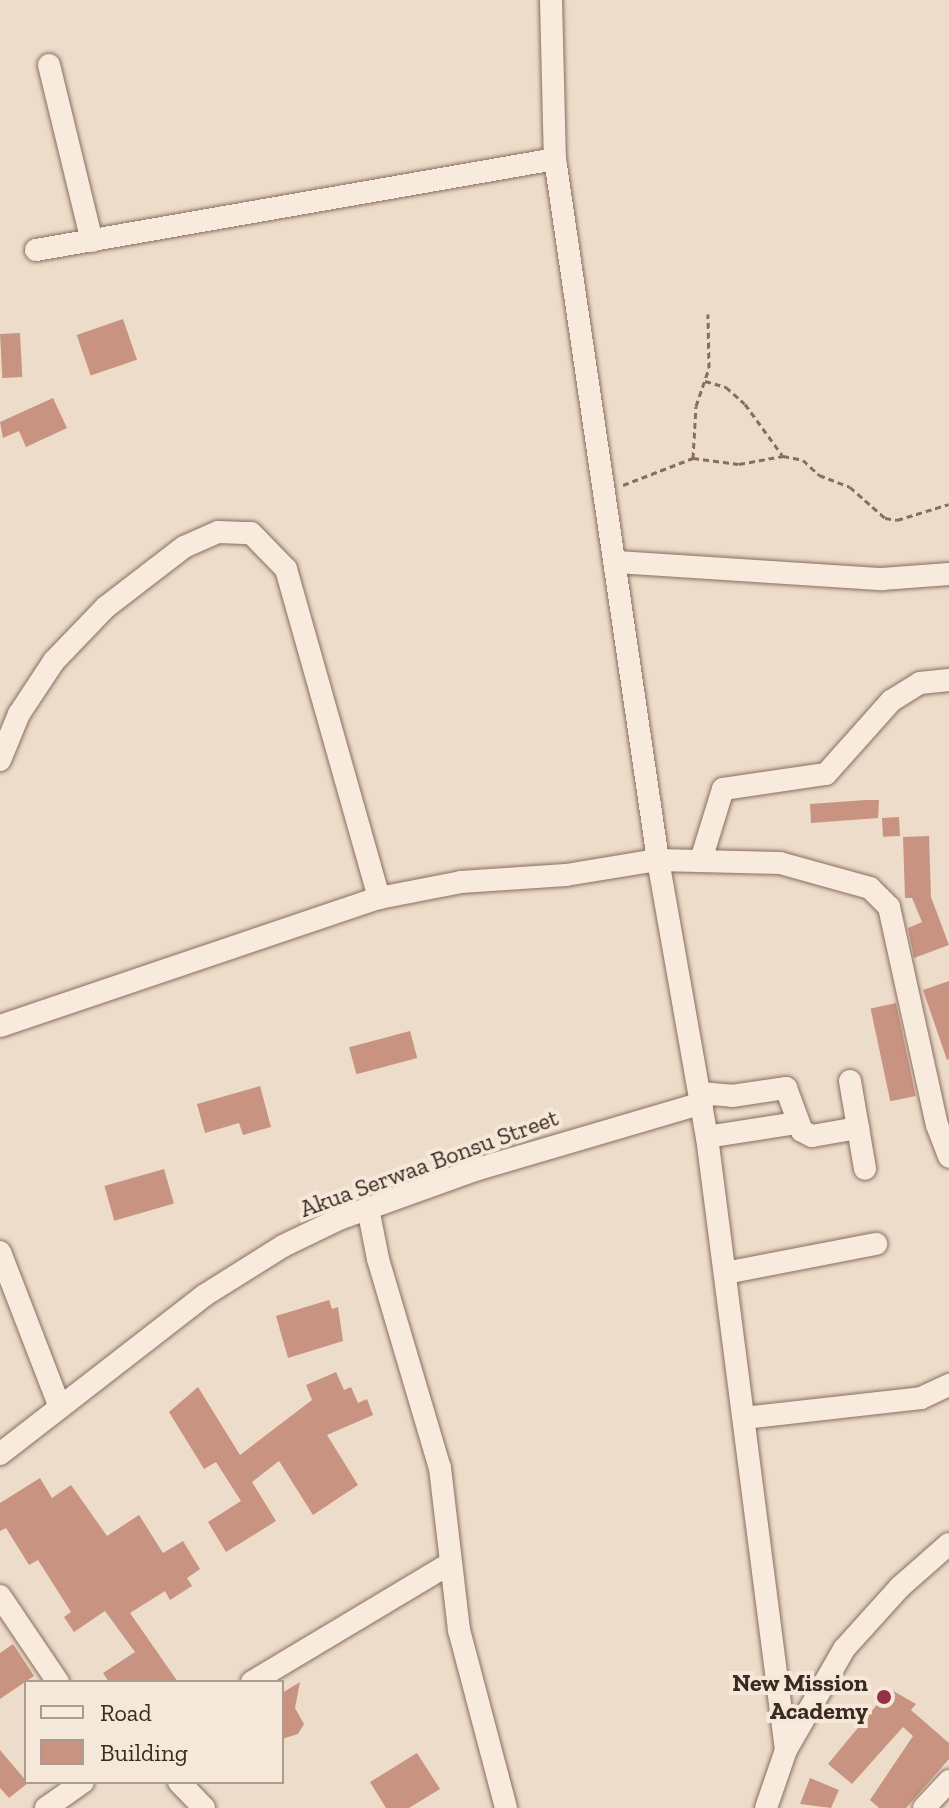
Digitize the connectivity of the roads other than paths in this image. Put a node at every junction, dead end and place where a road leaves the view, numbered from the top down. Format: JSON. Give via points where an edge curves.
{"nodes":[{"id":1,"x":551,"y":0,"type":"edge"},
{"id":2,"x":49,"y":65,"type":"dead end"},
{"id":3,"x":555,"y":159,"type":"junction"},
{"id":4,"x":92,"y":241,"type":"junction"},
{"id":5,"x":36,"y":250,"type":"dead end"},
{"id":6,"x":617,"y":562,"type":"junction"},
{"id":7,"x":949,"y":574,"type":"edge"},
{"id":8,"x":949,"y":680,"type":"edge"},
{"id":9,"x":0,"y":760,"type":"edge"},
{"id":10,"x":658,"y":860,"type":"junction"},
{"id":11,"x":701,"y":860,"type":"junction"},
{"id":12,"x":379,"y":898,"type":"junction"},
{"id":13,"x":0,"y":1026,"type":"edge"},
{"id":14,"x":850,"y":1081,"type":"dead end"},
{"id":15,"x":754,"y":1092,"type":"junction"},
{"id":16,"x":701,"y":1098,"type":"junction"},
{"id":17,"x":796,"y":1123,"type":"junction"},
{"id":18,"x":858,"y":1128,"type":"junction"},
{"id":19,"x":761,"y":1129,"type":"junction"},
{"id":20,"x":707,"y":1137,"type":"junction"},
{"id":21,"x":949,"y":1157,"type":"edge"},
{"id":22,"x":865,"y":1169,"type":"dead end"},
{"id":23,"x":368,"y":1208,"type":"junction"},
{"id":24,"x":876,"y":1244,"type":"dead end"},
{"id":25,"x":0,"y":1252,"type":"edge"},
{"id":26,"x":725,"y":1273,"type":"junction"},
{"id":27,"x":949,"y":1385,"type":"edge"},
{"id":28,"x":59,"y":1405,"type":"junction"},
{"id":29,"x":744,"y":1418,"type":"junction"},
{"id":30,"x":0,"y":1454,"type":"edge"},
{"id":31,"x":949,"y":1544,"type":"edge"},
{"id":32,"x":449,"y":1564,"type":"junction"},
{"id":33,"x":0,"y":1596,"type":"edge"},
{"id":34,"x":57,"y":1680,"type":"edge"},
{"id":35,"x":255,"y":1680,"type":"edge"},
{"id":36,"x":786,"y":1750,"type":"junction"},
{"id":37,"x":949,"y":1781,"type":"edge"},
{"id":38,"x":80,"y":1784,"type":"edge"},
{"id":39,"x":181,"y":1784,"type":"edge"},
{"id":40,"x":46,"y":1808,"type":"edge"},
{"id":41,"x":204,"y":1808,"type":"edge"},
{"id":42,"x":506,"y":1808,"type":"edge"},
{"id":43,"x":766,"y":1808,"type":"edge"},
{"id":44,"x":924,"y":1808,"type":"edge"}],
"edges":[{"from":1,"to":3,"type":"street"},
{"from":2,"to":4,"type":"street"},
{"from":3,"to":4,"type":"street"},
{"from":3,"to":6,"type":"street"},
{"from":4,"to":5,"type":"street"},
{"from":6,"to":7,"type":"street","via":[[882,579]]},
{"from":6,"to":10,"type":"street"},
{"from":8,"to":11,"type":"street","via":[[920,683],[891,701],[826,774],[723,789]]},
{"from":9,"to":12,"type":"street","via":[[19,714],[54,661],[106,607],[184,547],[218,532],[251,533],[286,569]]},
{"from":10,"to":11,"type":"street"},
{"from":10,"to":12,"type":"street","via":[[566,875],[461,882]]},
{"from":10,"to":16,"type":"street"},
{"from":11,"to":21,"type":"street","via":[[780,863],[880,895],[896,920],[937,1125]]},
{"from":12,"to":13,"type":"street"},
{"from":14,"to":18,"type":"street"},
{"from":15,"to":16,"type":"street","name":"Akua Serwaa Bonsu Street"},
{"from":15,"to":17,"type":"street","name":"Akua Serwaa Bonsu Street","via":[[789,1090]]},
{"from":15,"to":19,"type":"street"},
{"from":16,"to":20,"type":"street"},
{"from":16,"to":23,"type":"street","name":"Akua Serwaa Bonsu Street"},
{"from":17,"to":18,"type":"street","via":[[812,1136]]},
{"from":17,"to":19,"type":"street"},
{"from":18,"to":22,"type":"street"},
{"from":19,"to":20,"type":"street"},
{"from":20,"to":26,"type":"street"},
{"from":23,"to":28,"type":"street","name":"Akua Serwaa Bonsu Street","via":[[245,1268]]},
{"from":23,"to":32,"type":"street","via":[[440,1468]]},
{"from":24,"to":26,"type":"street"},
{"from":25,"to":28,"type":"street"},
{"from":26,"to":29,"type":"street"},
{"from":27,"to":29,"type":"street","via":[[921,1398]]},
{"from":28,"to":30,"type":"street","name":"Akua Serwaa Bonsu Street"},
{"from":29,"to":36,"type":"street"},
{"from":31,"to":36,"type":"street","via":[[857,1631]]},
{"from":32,"to":35,"type":"street"},
{"from":32,"to":42,"type":"street","via":[[472,1687]]},
{"from":33,"to":34,"type":"street"},
{"from":36,"to":43,"type":"street"},
{"from":37,"to":44,"type":"street"},
{"from":38,"to":40,"type":"street"},
{"from":39,"to":41,"type":"street"}]}
